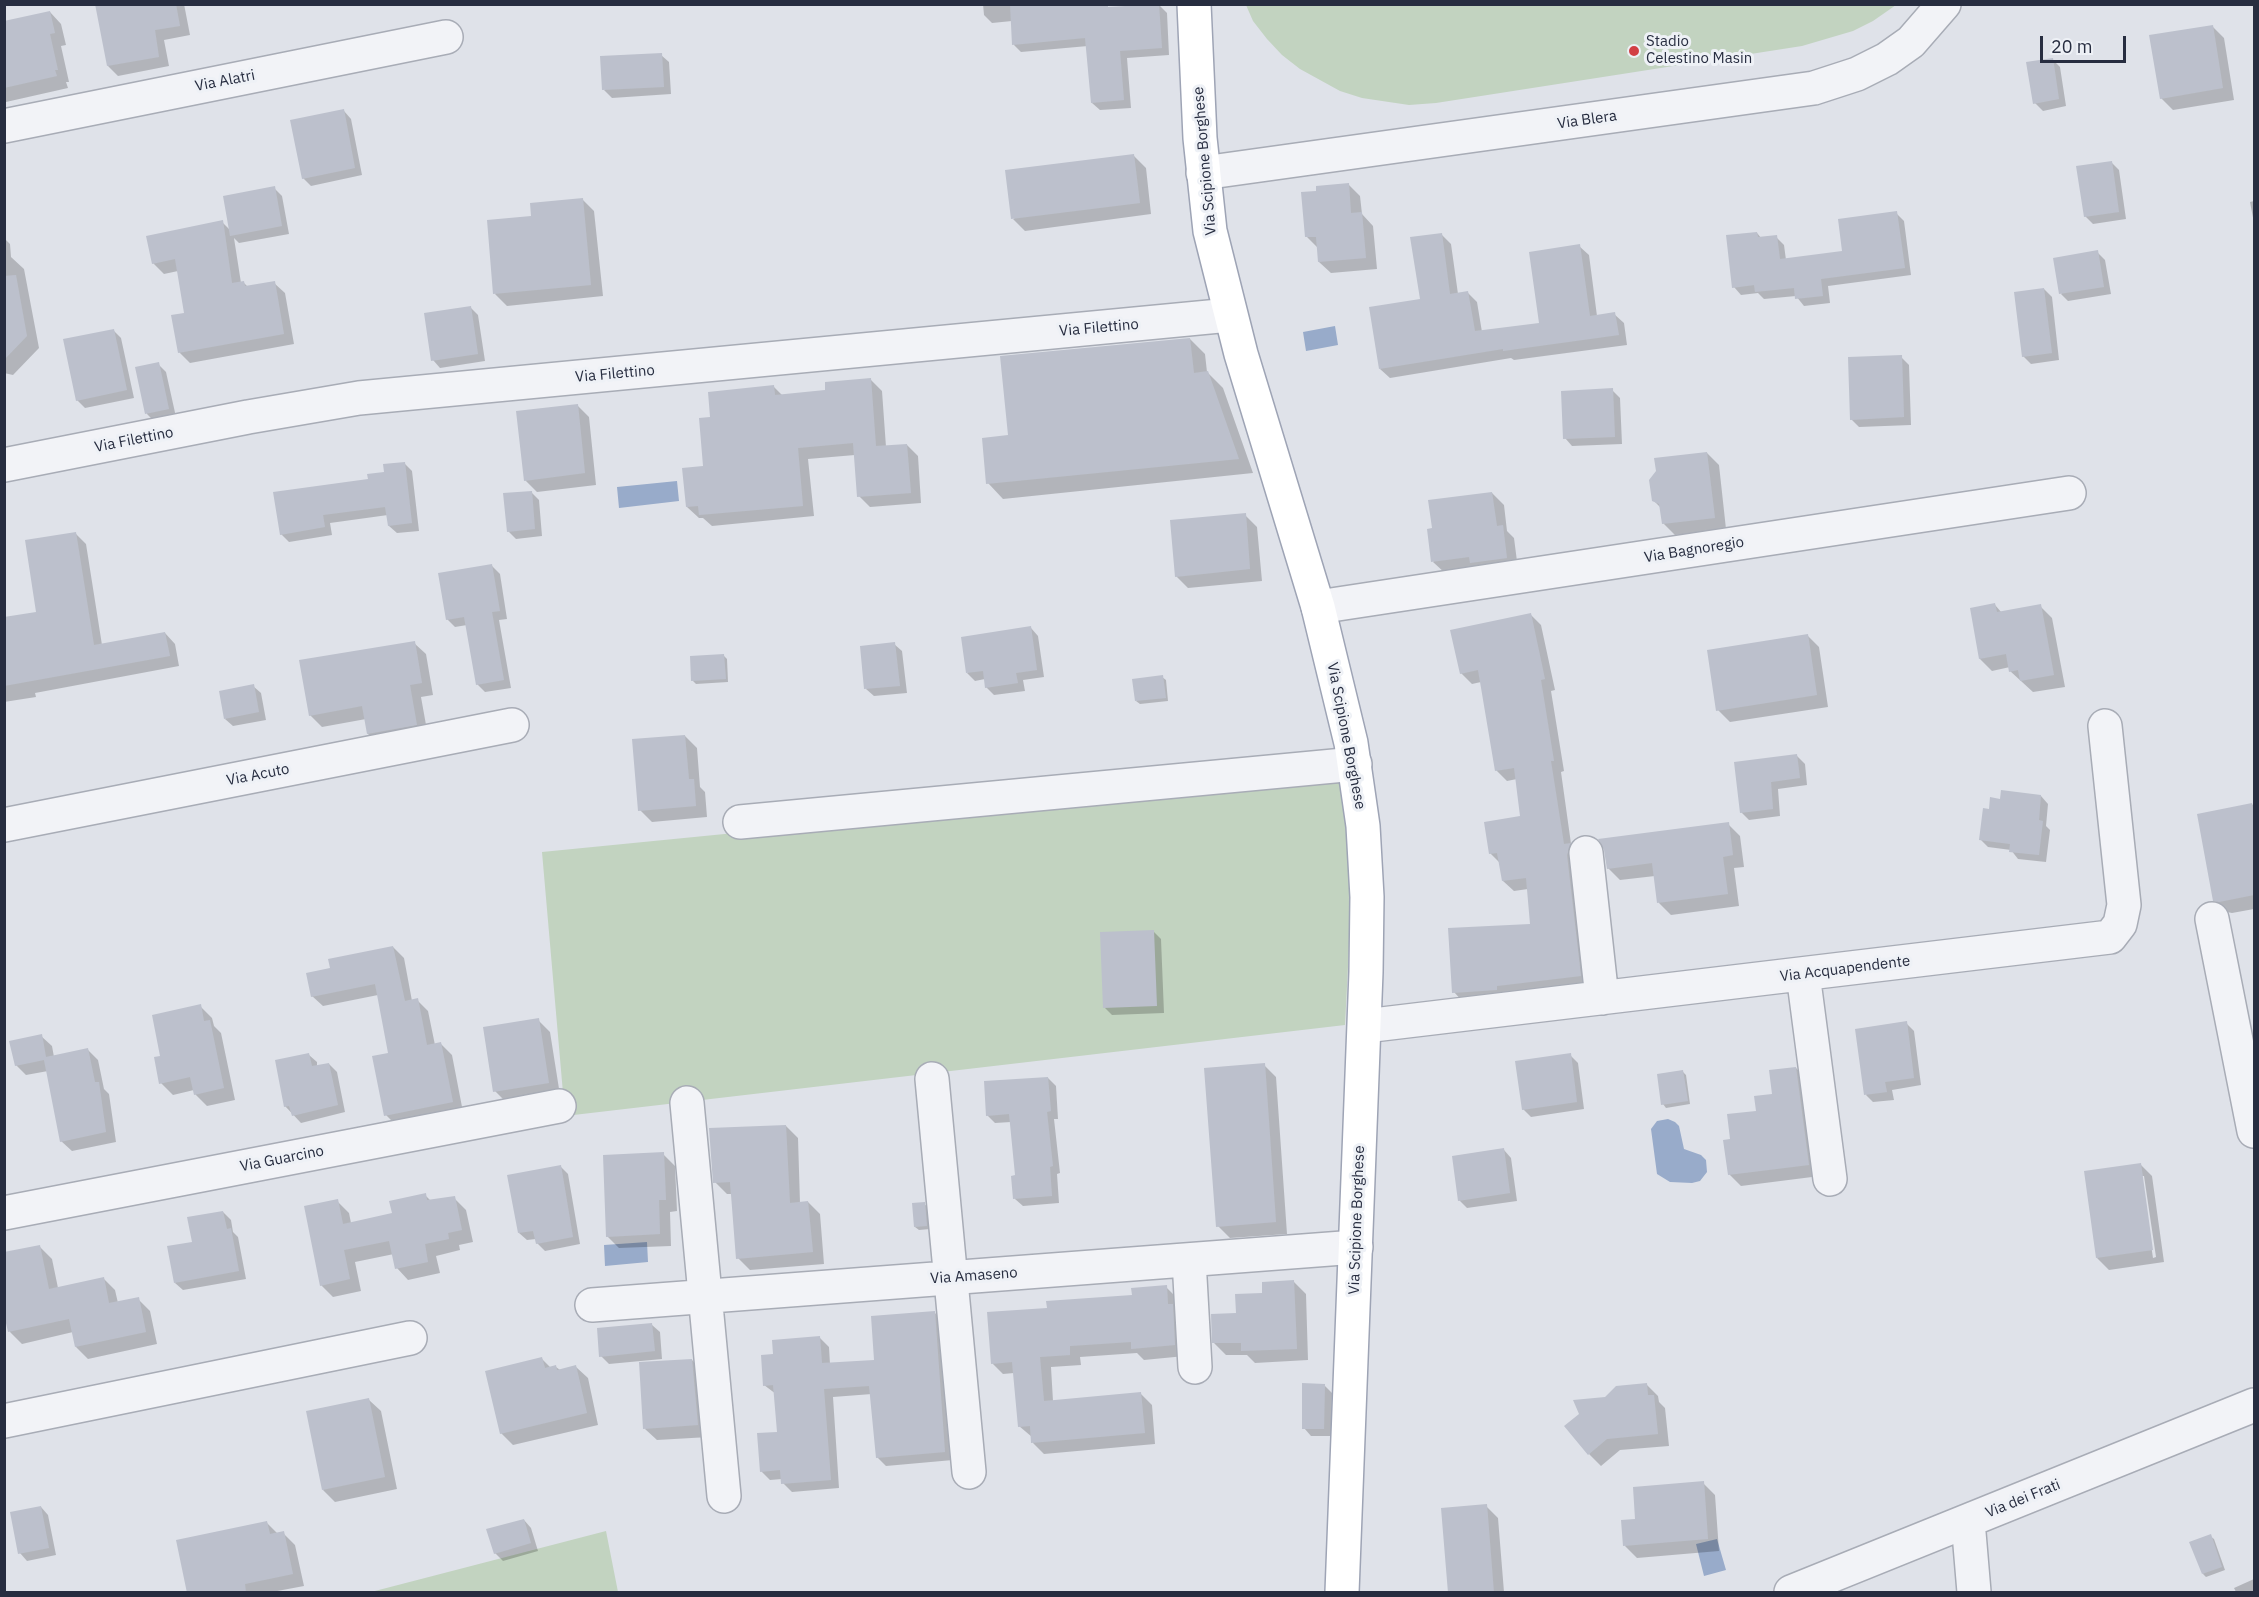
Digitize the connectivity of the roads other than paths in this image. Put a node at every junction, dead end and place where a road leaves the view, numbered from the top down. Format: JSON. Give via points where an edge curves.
{"nodes":[{"id":1,"x":1194,"y":4,"type":"edge"},
{"id":2,"x":1944,"y":4,"type":"edge"},
{"id":3,"x":446,"y":37,"type":"dead end"},
{"id":4,"x":4,"y":126,"type":"edge"},
{"id":5,"x":1203,"y":173,"type":"junction"},
{"id":6,"x":1230,"y":315,"type":"junction"},
{"id":7,"x":4,"y":465,"type":"edge"},
{"id":8,"x":2070,"y":494,"type":"dead end"},
{"id":9,"x":1318,"y":607,"type":"junction"},
{"id":10,"x":512,"y":725,"type":"dead end"},
{"id":11,"x":2104,"y":726,"type":"dead end"},
{"id":12,"x":1355,"y":765,"type":"junction"},
{"id":13,"x":740,"y":822,"type":"dead end"},
{"id":14,"x":4,"y":825,"type":"edge"},
{"id":15,"x":1586,"y":853,"type":"dead end"},
{"id":16,"x":2212,"y":919,"type":"dead end"},
{"id":17,"x":1803,"y":974,"type":"junction"},
{"id":18,"x":1602,"y":998,"type":"junction"},
{"id":19,"x":1365,"y":1026,"type":"junction"},
{"id":20,"x":932,"y":1079,"type":"dead end"},
{"id":21,"x":687,"y":1103,"type":"dead end"},
{"id":22,"x":559,"y":1106,"type":"dead end"},
{"id":23,"x":2254,"y":1131,"type":"edge"},
{"id":24,"x":1830,"y":1179,"type":"dead end"},
{"id":25,"x":4,"y":1213,"type":"edge"},
{"id":26,"x":1356,"y":1247,"type":"junction"},
{"id":27,"x":1188,"y":1260,"type":"junction"},
{"id":28,"x":951,"y":1278,"type":"junction"},
{"id":29,"x":707,"y":1296,"type":"junction"},
{"id":30,"x":592,"y":1305,"type":"dead end"},
{"id":31,"x":410,"y":1338,"type":"dead end"},
{"id":32,"x":1195,"y":1367,"type":"dead end"},
{"id":33,"x":2254,"y":1405,"type":"edge"},
{"id":34,"x":4,"y":1422,"type":"edge"},
{"id":35,"x":969,"y":1472,"type":"dead end"},
{"id":36,"x":724,"y":1496,"type":"dead end"},
{"id":37,"x":1968,"y":1521,"type":"junction"},
{"id":38,"x":1830,"y":1585,"type":"edge"},
{"id":39,"x":1342,"y":1593,"type":"edge"},
{"id":40,"x":1791,"y":1593,"type":"edge"},
{"id":41,"x":1974,"y":1593,"type":"edge"}],
"edges":[{"from":1,"to":5,"type":"main road","name":"Via Scipione Borghese"},
{"from":2,"to":5,"type":"street","name":"Via Blera","via":[[1911,42],[1887,59],[1863,72],[1814,88]]},
{"from":3,"to":4,"type":"street","name":"Via Alatri"},
{"from":5,"to":6,"type":"main road","name":"Via Scipione Borghese","via":[[1210,231]]},
{"from":6,"to":7,"type":"street","name":"Via Filettino","via":[[359,398]]},
{"from":6,"to":9,"type":"main road","name":"Via Scipione Borghese"},
{"from":8,"to":9,"type":"street","name":"Via Bagnoregio"},
{"from":9,"to":12,"type":"main road","name":"Via Scipione Borghese"},
{"from":10,"to":14,"type":"street","name":"Via Acuto"},
{"from":11,"to":17,"type":"street","name":"Via Acquapendente","via":[[2124,905],[2120,924],[2110,937]]},
{"from":12,"to":13,"type":"street"},
{"from":12,"to":19,"type":"main road","name":"Via Scipione Borghese","via":[[1366,874]]},
{"from":15,"to":18,"type":"street"},
{"from":16,"to":23,"type":"street"},
{"from":17,"to":18,"type":"street","name":"Via Acquapendente"},
{"from":17,"to":24,"type":"street"},
{"from":18,"to":19,"type":"street","name":"Via Acquapendente"},
{"from":19,"to":26,"type":"main road","name":"Via Scipione Borghese"},
{"from":20,"to":28,"type":"street"},
{"from":21,"to":29,"type":"street"},
{"from":22,"to":25,"type":"street","name":"Via Guarcino"},
{"from":26,"to":27,"type":"street","name":"Via Amaseno"},
{"from":26,"to":39,"type":"main road","name":"Via Scipione Borghese"},
{"from":27,"to":28,"type":"street","name":"Via Amaseno"},
{"from":27,"to":32,"type":"street"},
{"from":28,"to":29,"type":"street","name":"Via Amaseno"},
{"from":28,"to":35,"type":"street"},
{"from":29,"to":30,"type":"street","name":"Via Amaseno"},
{"from":29,"to":36,"type":"street"},
{"from":31,"to":34,"type":"street"},
{"from":33,"to":37,"type":"street","name":"Via dei Frati"},
{"from":37,"to":38,"type":"street","name":"Via dei Frati"},
{"from":37,"to":41,"type":"street"},
{"from":38,"to":40,"type":"street","name":"Via dei Frati"}]}
